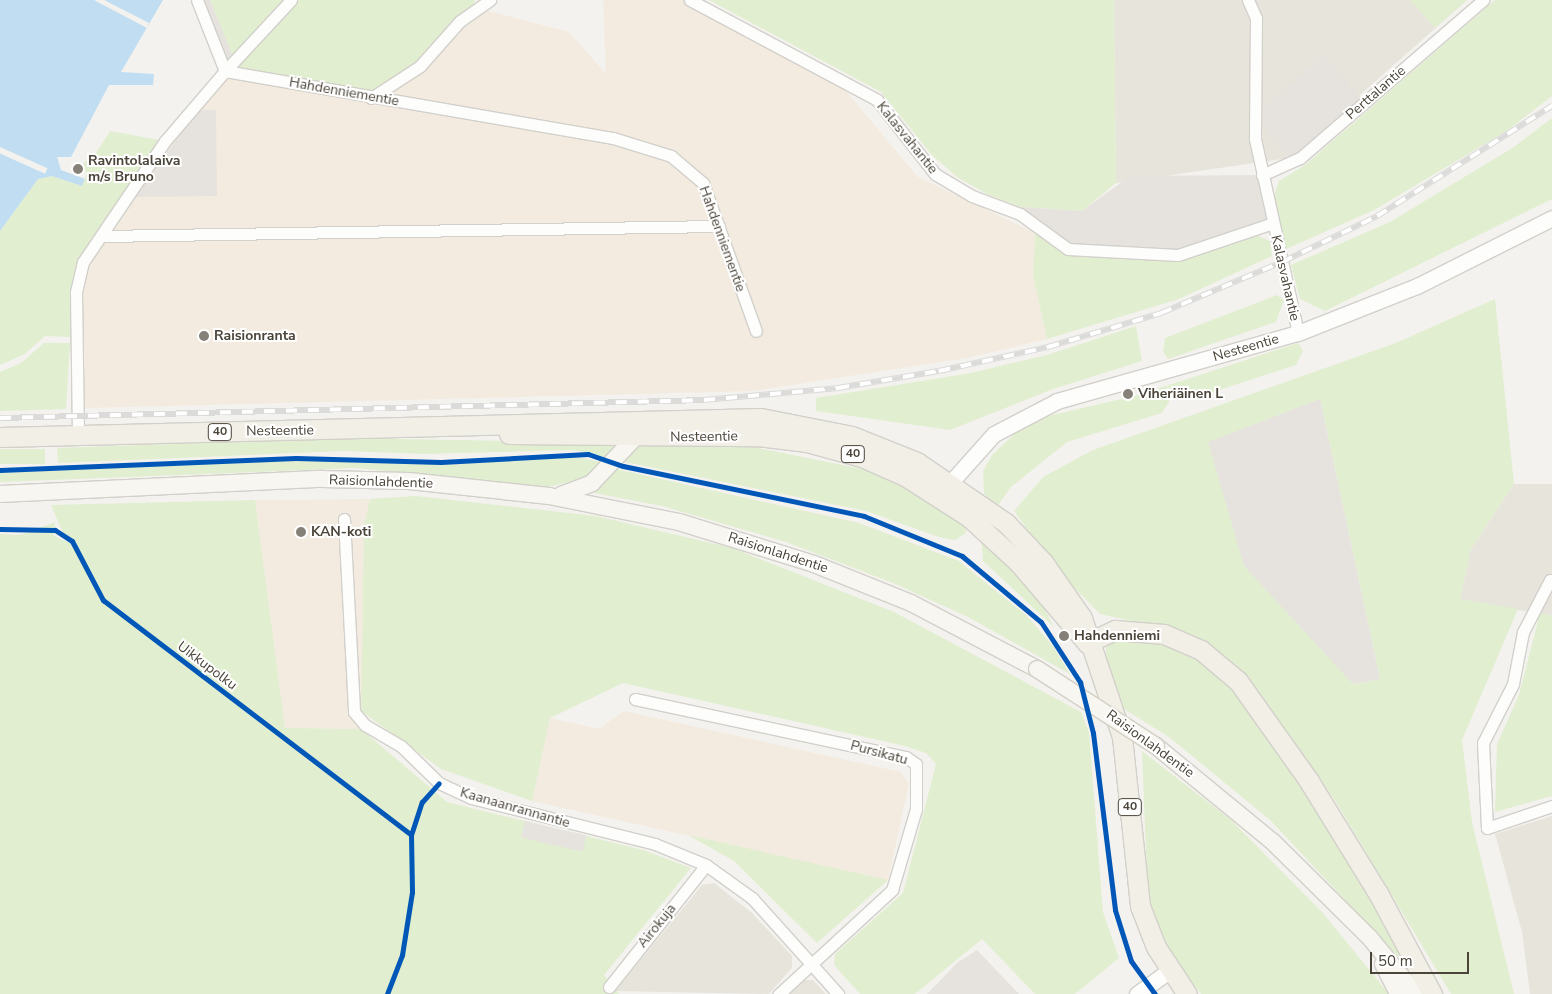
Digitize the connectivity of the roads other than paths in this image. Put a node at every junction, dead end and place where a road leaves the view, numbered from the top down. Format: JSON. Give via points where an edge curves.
{"nodes":[{"id":1,"x":197,"y":0,"type":"edge"},
{"id":2,"x":291,"y":0,"type":"edge"},
{"id":3,"x":490,"y":0,"type":"edge"},
{"id":4,"x":690,"y":0,"type":"edge"},
{"id":5,"x":1248,"y":0,"type":"edge"},
{"id":6,"x":1483,"y":0,"type":"edge"},
{"id":7,"x":225,"y":71,"type":"junction"},
{"id":8,"x":371,"y":98,"type":"junction"},
{"id":9,"x":1262,"y":175,"type":"junction"},
{"id":10,"x":1552,"y":218,"type":"edge"},
{"id":11,"x":1273,"y":223,"type":"junction"},
{"id":12,"x":719,"y":226,"type":"junction"},
{"id":13,"x":102,"y":236,"type":"junction"},
{"id":14,"x":756,"y":331,"type":"dead end"},
{"id":15,"x":1298,"y":333,"type":"junction"},
{"id":16,"x":652,"y":418,"type":"junction"},
{"id":17,"x":440,"y":429,"type":"junction"},
{"id":18,"x":78,"y":435,"type":"junction"},
{"id":19,"x":0,"y":437,"type":"edge"},
{"id":20,"x":635,"y":438,"type":"junction"},
{"id":21,"x":945,"y":489,"type":"junction"},
{"id":22,"x":0,"y":494,"type":"edge"},
{"id":23,"x":549,"y":496,"type":"junction"},
{"id":24,"x":344,"y":519,"type":"dead end"},
{"id":25,"x":1550,"y":580,"type":"dead end"},
{"id":26,"x":1087,"y":642,"type":"junction"},
{"id":27,"x":635,"y":699,"type":"dead end"},
{"id":28,"x":1552,"y":806,"type":"edge"},
{"id":29,"x":706,"y":865,"type":"junction"},
{"id":30,"x":1370,"y":938,"type":"junction"},
{"id":31,"x":809,"y":962,"type":"junction"},
{"id":32,"x":1169,"y":970,"type":"junction"},
{"id":33,"x":609,"y":987,"type":"dead end"},
{"id":34,"x":779,"y":994,"type":"edge"},
{"id":35,"x":838,"y":994,"type":"edge"},
{"id":36,"x":1138,"y":994,"type":"edge"},
{"id":37,"x":1187,"y":994,"type":"edge"},
{"id":38,"x":1398,"y":994,"type":"edge"},
{"id":39,"x":1416,"y":994,"type":"edge"},
{"id":40,"x":1432,"y":994,"type":"edge"}],
"edges":[{"from":1,"to":7,"type":"street"},
{"from":2,"to":7,"type":"street"},
{"from":3,"to":8,"type":"street","via":[[460,21],[420,66]]},
{"from":4,"to":11,"type":"street","name":"Kalasvahantie","via":[[877,100],[935,174],[972,196],[1020,214],[1068,250],[1178,255]]},
{"from":5,"to":9,"type":"street","name":"Kalasvahantie","via":[[1256,18],[1255,139]]},
{"from":6,"to":9,"type":"street","name":"Perttalantie","via":[[1300,158]]},
{"from":7,"to":8,"type":"street","name":"Hahdenniementie"},
{"from":7,"to":13,"type":"street","via":[[165,141]]},
{"from":8,"to":12,"type":"street","name":"Hahdenniementie","via":[[613,138],[671,156],[703,183]]},
{"from":9,"to":11,"type":"street","name":"Kalasvahantie"},
{"from":10,"to":15,"type":"street","name":"Nesteentie","via":[[1418,286]]},
{"from":11,"to":15,"type":"street","name":"Kalasvahantie"},
{"from":12,"to":13,"type":"street"},
{"from":12,"to":14,"type":"street","name":"Hahdenniementie"},
{"from":13,"to":18,"type":"street","via":[[83,262],[76,292]]},
{"from":15,"to":21,"type":"street","name":"Nesteentie","via":[[1057,401],[994,434]]},
{"from":16,"to":17,"type":"main road","name":"Nesteentie","number":"40"},
{"from":16,"to":20,"type":"main road"},
{"from":16,"to":21,"type":"main road","name":"Nesteentie","number":"40","via":[[761,418],[817,426],[884,448]]},
{"from":17,"to":18,"type":"main road","name":"Nesteentie","number":"40"},
{"from":17,"to":20,"type":"main road","name":"Nesteentie","number":"40"},
{"from":18,"to":19,"type":"main road","name":"Nesteentie","number":"40"},
{"from":20,"to":21,"type":"main road","name":"Nesteentie","number":"40","via":[[758,436],[807,442],[862,457]]},
{"from":20,"to":23,"type":"main road","via":[[592,483],[581,490]]},
{"from":21,"to":26,"type":"main road","number":"40","via":[[1006,523],[1043,562],[1082,618]]},
{"from":22,"to":23,"type":"main road","name":"Raisionlahdentie","via":[[322,479],[409,481]]},
{"from":23,"to":30,"type":"main road","name":"Raisionlahdentie","bridge":true,"via":[[678,522],[814,564],[911,603],[1037,669],[1156,746],[1257,827]]},
{"from":24,"to":29,"type":"street","name":"Kaanaanrannantie","via":[[354,712],[366,725],[401,746],[439,783],[471,798],[655,844]]},
{"from":25,"to":28,"type":"street","via":[[1523,632],[1512,684],[1483,743],[1487,828]]},
{"from":26,"to":32,"type":"main road","number":"40","via":[[1122,737],[1140,906]]},
{"from":26,"to":40,"type":"main road","via":[[1115,630],[1164,634],[1201,650],[1238,681],[1314,789],[1387,909]]},
{"from":27,"to":31,"type":"street","name":"Pursikatu","via":[[906,757],[916,764],[916,809],[896,884]]},
{"from":29,"to":31,"type":"street","name":"Kaanaanrannantie","via":[[746,892]]},
{"from":29,"to":33,"type":"street","name":"Airokuja"},
{"from":30,"to":38,"type":"main road"},
{"from":30,"to":39,"type":"main road","name":"Raisionlahdentie"},
{"from":31,"to":34,"type":"street"},
{"from":31,"to":35,"type":"street","name":"Kaanaanrannantie"},
{"from":32,"to":36,"type":"street"},
{"from":32,"to":37,"type":"main road","number":"40"}]}
